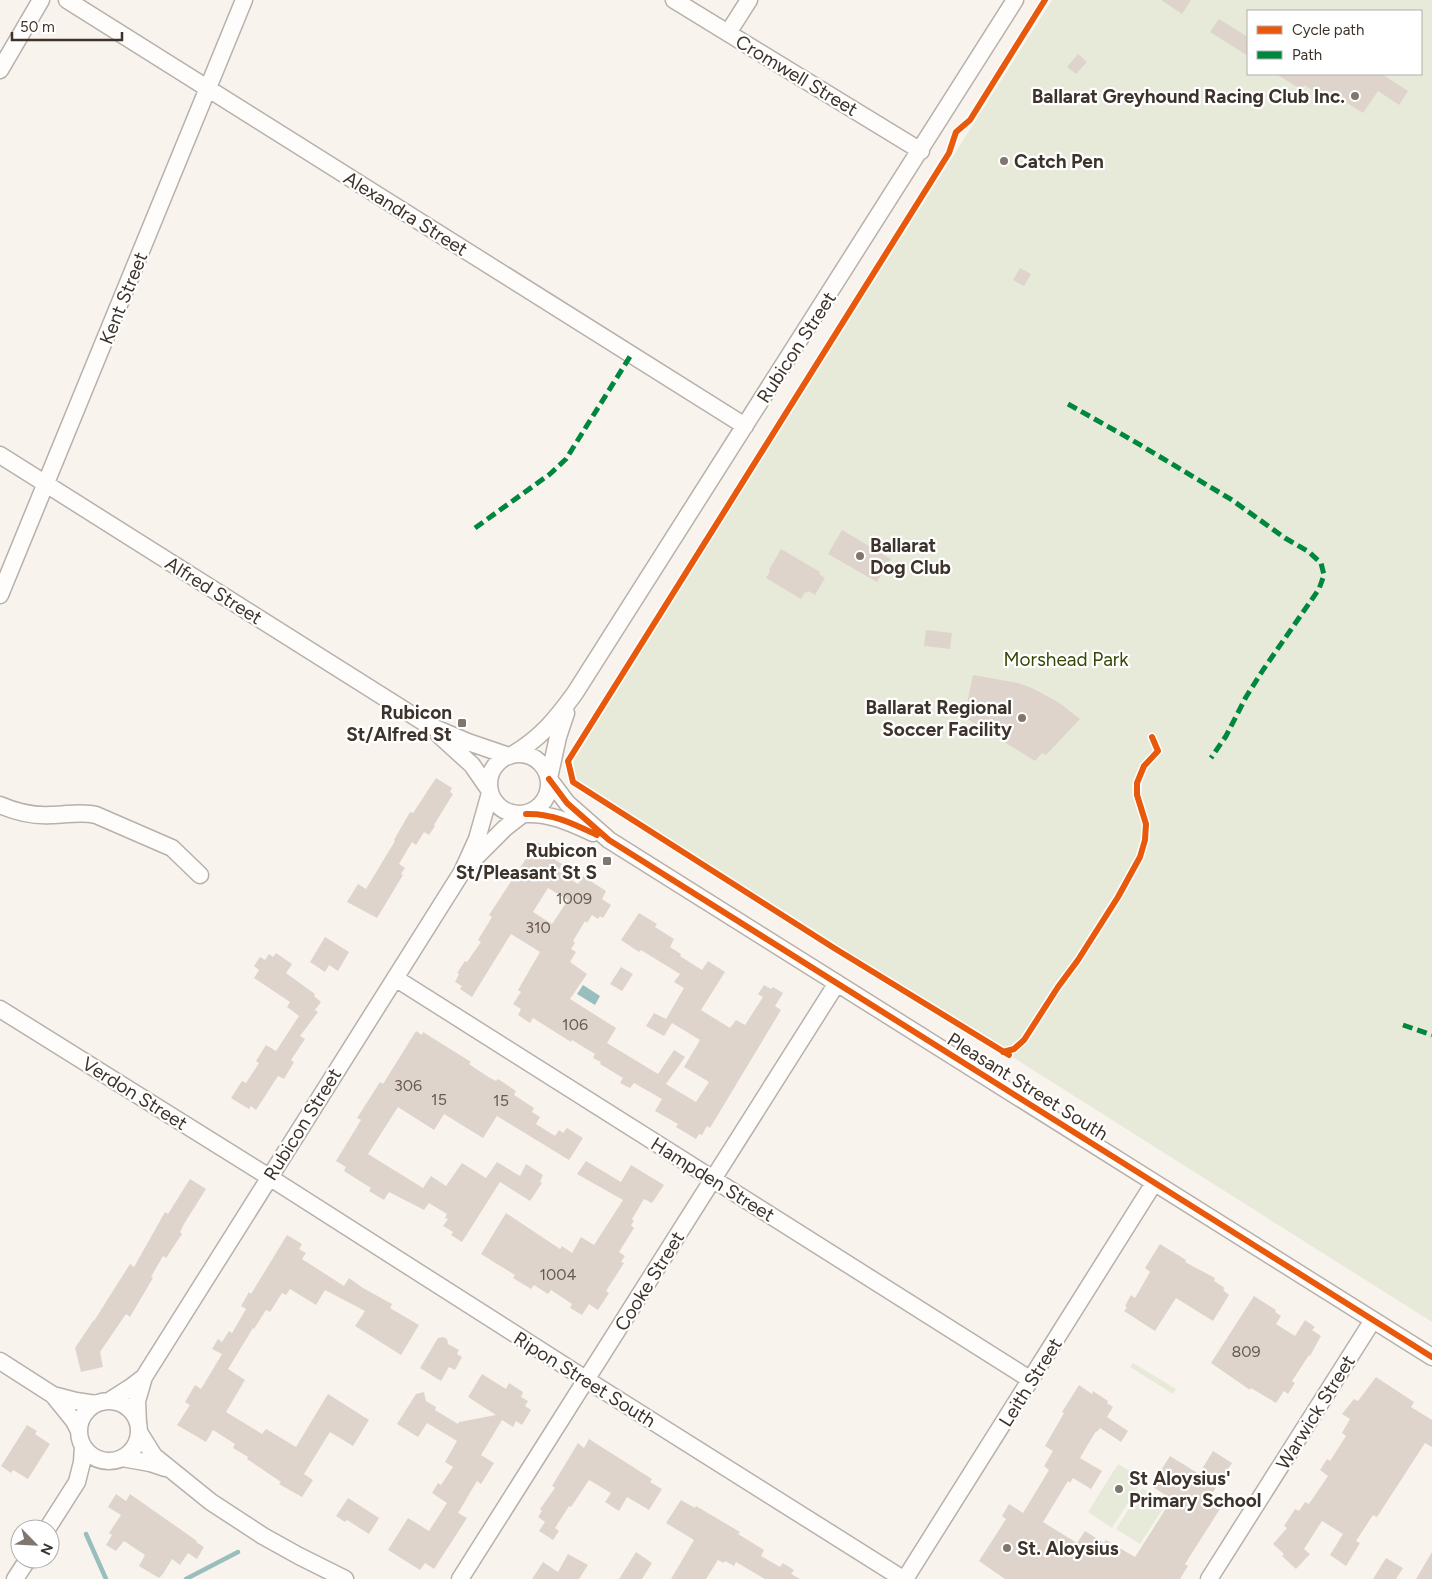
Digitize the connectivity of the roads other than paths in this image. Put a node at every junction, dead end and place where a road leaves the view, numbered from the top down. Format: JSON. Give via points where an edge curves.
{"nodes":[{"id":1,"x":41,"y":0,"type":"edge"},
{"id":2,"x":67,"y":0,"type":"edge"},
{"id":3,"x":244,"y":0,"type":"edge"},
{"id":4,"x":674,"y":0,"type":"edge"},
{"id":5,"x":749,"y":0,"type":"edge"},
{"id":6,"x":1015,"y":0,"type":"edge"},
{"id":7,"x":728,"y":33,"type":"junction"},
{"id":8,"x":0,"y":70,"type":"edge"},
{"id":9,"x":208,"y":89,"type":"junction"},
{"id":10,"x":921,"y":151,"type":"junction"},
{"id":11,"x":745,"y":426,"type":"junction"},
{"id":12,"x":0,"y":455,"type":"edge"},
{"id":13,"x":46,"y":484,"type":"junction"},
{"id":14,"x":0,"y":595,"type":"edge"},
{"id":15,"x":575,"y":693,"type":"junction"},
{"id":16,"x":428,"y":724,"type":"junction"},
{"id":17,"x":511,"y":755,"type":"junction"},
{"id":18,"x":549,"y":778,"type":"junction"},
{"id":19,"x":490,"y":792,"type":"junction"},
{"id":20,"x":0,"y":805,"type":"edge"},
{"id":21,"x":524,"y":814,"type":"junction"},
{"id":22,"x":609,"y":840,"type":"junction"},
{"id":23,"x":462,"y":872,"type":"junction"},
{"id":24,"x":200,"y":875,"type":"dead end"},
{"id":25,"x":395,"y":978,"type":"junction"},
{"id":26,"x":838,"y":983,"type":"junction"},
{"id":27,"x":0,"y":1009,"type":"edge"},
{"id":28,"x":269,"y":1177,"type":"junction"},
{"id":29,"x":713,"y":1180,"type":"junction"},
{"id":30,"x":1154,"y":1183,"type":"junction"},
{"id":31,"x":1373,"y":1320,"type":"junction"},
{"id":32,"x":1432,"y":1357,"type":"edge"},
{"id":33,"x":0,"y":1361,"type":"edge"},
{"id":34,"x":144,"y":1377,"type":"junction"},
{"id":35,"x":587,"y":1380,"type":"junction"},
{"id":36,"x":1031,"y":1380,"type":"junction"},
{"id":37,"x":53,"y":1395,"type":"junction"},
{"id":38,"x":102,"y":1402,"type":"junction"},
{"id":39,"x":139,"y":1428,"type":"junction"},
{"id":40,"x":81,"y":1439,"type":"junction"},
{"id":41,"x":116,"y":1460,"type":"junction"},
{"id":42,"x":169,"y":1470,"type":"junction"},
{"id":43,"x":77,"y":1482,"type":"junction"},
{"id":44,"x":53,"y":1519,"type":"edge"},
{"id":45,"x":345,"y":1579,"type":"edge"},
{"id":46,"x":460,"y":1579,"type":"edge"},
{"id":47,"x":904,"y":1579,"type":"edge"},
{"id":48,"x":1209,"y":1579,"type":"edge"}],
"edges":[{"from":1,"to":8,"type":"street"},
{"from":2,"to":9,"type":"street","name":"Alexandra Street"},
{"from":3,"to":9,"type":"street","name":"Kent Street"},
{"from":4,"to":7,"type":"street","name":"Cromwell Street"},
{"from":5,"to":7,"type":"street"},
{"from":6,"to":10,"type":"street","name":"Rubicon Street"},
{"from":7,"to":10,"type":"street","name":"Cromwell Street"},
{"from":9,"to":11,"type":"street","name":"Alexandra Street"},
{"from":9,"to":13,"type":"street","name":"Kent Street"},
{"from":10,"to":11,"type":"street","name":"Rubicon Street"},
{"from":11,"to":15,"type":"street","name":"Rubicon Street"},
{"from":12,"to":13,"type":"street","name":"Alfred Street"},
{"from":13,"to":14,"type":"street","name":"Kent Street"},
{"from":13,"to":16,"type":"street","name":"Alfred Street"},
{"from":15,"to":17,"type":"street","name":"Rubicon Street","via":[[548,728]]},
{"from":15,"to":18,"type":"street","name":"Rubicon Street","via":[[558,737]]},
{"from":16,"to":17,"type":"street","name":"Alfred Street","via":[[468,742]]},
{"from":16,"to":19,"type":"street","name":"Alfred Street","via":[[472,764]]},
{"from":17,"to":18,"type":"street","via":[[535,758]]},
{"from":17,"to":19,"type":"street","via":[[492,771]]},
{"from":18,"to":21,"type":"street","via":[[544,801]]},
{"from":18,"to":22,"type":"street","name":"Pleasant Street South","via":[[567,803]]},
{"from":19,"to":21,"type":"street","via":[[503,810]]},
{"from":19,"to":23,"type":"street","name":"Rubicon Street","via":[[477,839]]},
{"from":20,"to":24,"type":"street","via":[[34,814],[83,813],[96,816],[172,848]]},
{"from":21,"to":22,"type":"street","name":"Pleasant Street South","via":[[552,816]]},
{"from":21,"to":23,"type":"street","name":"Rubicon Street","via":[[504,828]]},
{"from":22,"to":26,"type":"street","name":"Pleasant Street South"},
{"from":23,"to":25,"type":"street","name":"Rubicon Street"},
{"from":25,"to":28,"type":"street","name":"Rubicon Street"},
{"from":25,"to":29,"type":"street","name":"Hampden Street"},
{"from":26,"to":29,"type":"street","name":"Cooke Street"},
{"from":26,"to":30,"type":"street","name":"Pleasant Street South"},
{"from":27,"to":28,"type":"street","name":"Verdon Street"},
{"from":28,"to":34,"type":"street","name":"Rubicon Street"},
{"from":28,"to":35,"type":"street","name":"Ripon Street South"},
{"from":29,"to":35,"type":"street","name":"Cooke Street"},
{"from":29,"to":36,"type":"street","name":"Hampden Street"},
{"from":30,"to":31,"type":"street","name":"Pleasant Street South"},
{"from":30,"to":36,"type":"street","name":"Leith Street"},
{"from":31,"to":32,"type":"street","name":"Pleasant Street South"},
{"from":31,"to":48,"type":"street","name":"Warwick Street"},
{"from":33,"to":37,"type":"street"},
{"from":34,"to":38,"type":"street","name":"Rubicon Street"},
{"from":34,"to":39,"type":"street","name":"Rubicon Street","via":[[137,1401]]},
{"from":35,"to":46,"type":"street","name":"Cooke Street"},
{"from":35,"to":47,"type":"street","name":"Ripon Street South"},
{"from":36,"to":47,"type":"street","name":"Leith Street"},
{"from":37,"to":38,"type":"street","via":[[76,1401]]},
{"from":37,"to":40,"type":"street","via":[[74,1421]]},
{"from":38,"to":39,"type":"street","via":[[125,1405]]},
{"from":38,"to":40,"type":"street","via":[[84,1415]]},
{"from":39,"to":41,"type":"street","via":[[134,1448]]},
{"from":39,"to":42,"type":"street","via":[[154,1456]]},
{"from":40,"to":41,"type":"street","via":[[95,1458]]},
{"from":40,"to":43,"type":"street","via":[[82,1462]]},
{"from":41,"to":42,"type":"street","via":[[150,1463]]},
{"from":41,"to":43,"type":"street","via":[[96,1468]]},
{"from":42,"to":45,"type":"street","via":[[246,1526]]},
{"from":43,"to":44,"type":"street"}]}
